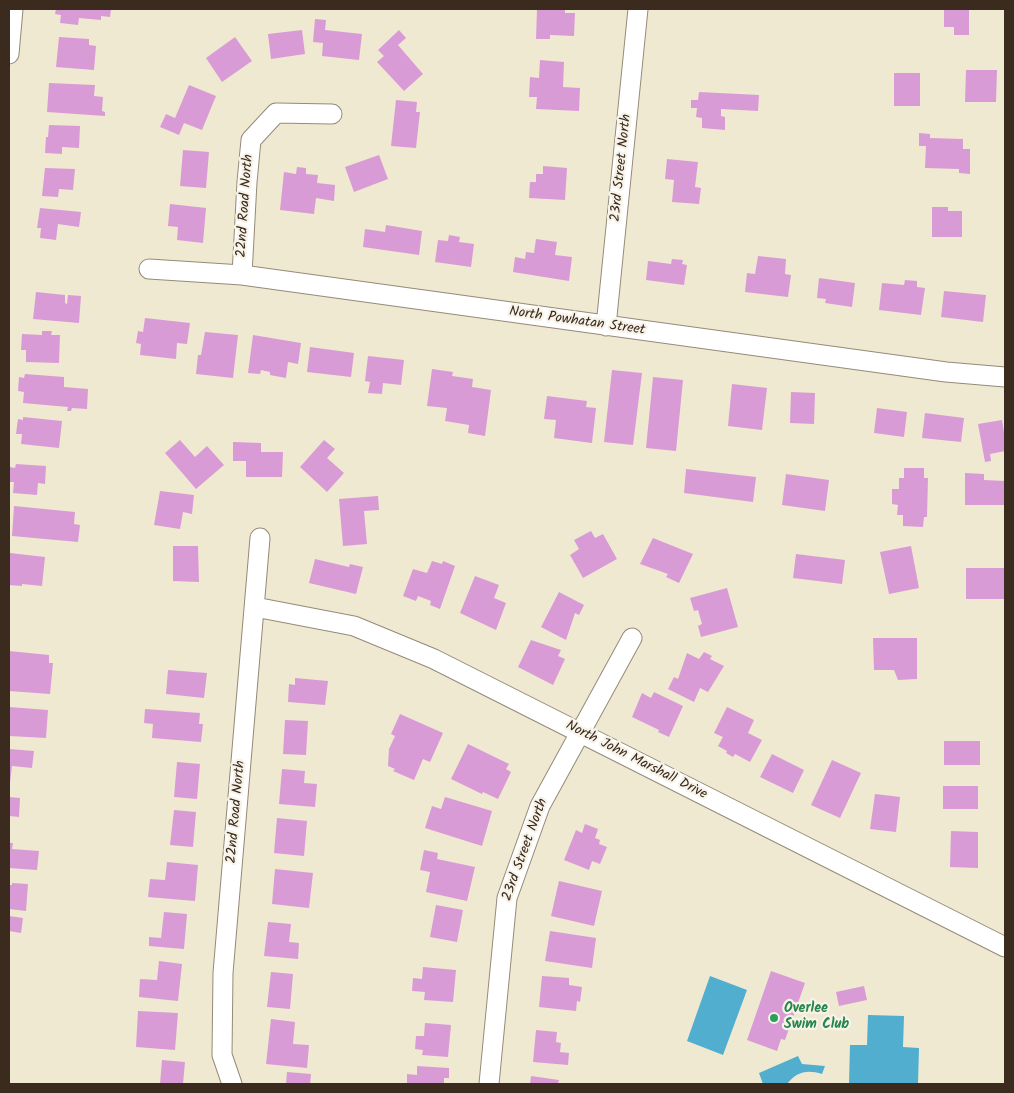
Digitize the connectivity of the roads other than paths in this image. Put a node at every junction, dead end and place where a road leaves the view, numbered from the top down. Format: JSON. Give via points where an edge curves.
{"nodes":[{"id":1,"x":13,"y":9,"type":"edge"},
{"id":2,"x":638,"y":9,"type":"edge"},
{"id":3,"x":9,"y":54,"type":"edge"},
{"id":4,"x":332,"y":114,"type":"dead end"},
{"id":5,"x":149,"y":269,"type":"dead end"},
{"id":6,"x":242,"y":275,"type":"junction"},
{"id":7,"x":606,"y":326,"type":"junction"},
{"id":8,"x":1005,"y":377,"type":"edge"},
{"id":9,"x":260,"y":538,"type":"dead end"},
{"id":10,"x":255,"y":607,"type":"junction"},
{"id":11,"x":632,"y":638,"type":"dead end"},
{"id":12,"x":580,"y":733,"type":"junction"},
{"id":13,"x":1005,"y":947,"type":"edge"},
{"id":14,"x":232,"y":1084,"type":"edge"},
{"id":15,"x":489,"y":1084,"type":"edge"}],
"edges":[{"from":1,"to":3,"type":"street"},
{"from":2,"to":7,"type":"street","name":"23rd Street North"},
{"from":4,"to":6,"type":"street","name":"22nd Road North","via":[[276,113],[251,140]]},
{"from":5,"to":6,"type":"street","name":"North Powhatan Street"},
{"from":6,"to":7,"type":"street","name":"North Powhatan Street"},
{"from":7,"to":8,"type":"street","name":"North Powhatan Street","via":[[946,372]]},
{"from":9,"to":10,"type":"street","name":"22nd Road North"},
{"from":10,"to":12,"type":"street","name":"North John Marshall Drive","via":[[354,626],[434,658]]},
{"from":10,"to":14,"type":"street","name":"22nd Road North","via":[[223,973],[222,1055]]},
{"from":11,"to":12,"type":"street","name":"23rd Street North"},
{"from":12,"to":13,"type":"street","name":"North John Marshall Drive"},
{"from":12,"to":15,"type":"street","name":"23rd Street North","via":[[540,806],[507,898]]}]}
